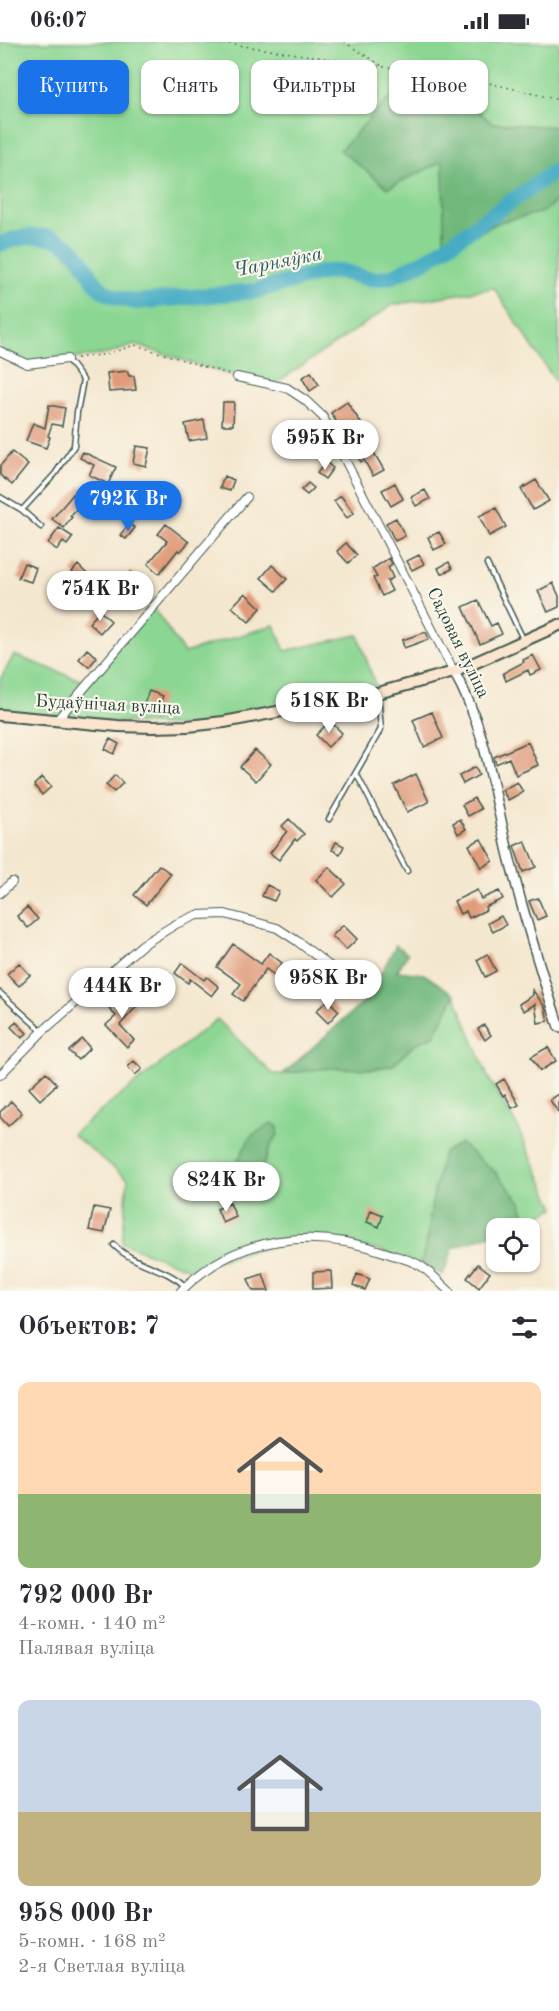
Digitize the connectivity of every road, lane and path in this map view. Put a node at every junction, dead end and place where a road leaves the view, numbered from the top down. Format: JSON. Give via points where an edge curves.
{"nodes":[{"id":1,"x":217,"y":42,"type":"edge"},
{"id":2,"x":344,"y":42,"type":"edge"},
{"id":3,"x":385,"y":68,"type":"junction"},
{"id":4,"x":559,"y":100,"type":"edge"},
{"id":5,"x":0,"y":351,"type":"edge"},
{"id":6,"x":67,"y":359,"type":"junction"},
{"id":7,"x":237,"y":377,"type":"joint"},
{"id":8,"x":0,"y":497,"type":"edge"},
{"id":9,"x":247,"y":497,"type":"dead end"},
{"id":10,"x":22,"y":510,"type":"junction"},
{"id":11,"x":40,"y":527,"type":"dead end"},
{"id":12,"x":487,"y":564,"type":"dead end"},
{"id":13,"x":559,"y":625,"type":"edge"},
{"id":14,"x":524,"y":641,"type":"junction"},
{"id":15,"x":454,"y":672,"type":"junction"},
{"id":16,"x":378,"y":693,"type":"junction"},
{"id":17,"x":0,"y":715,"type":"edge"},
{"id":18,"x":57,"y":720,"type":"junction"},
{"id":19,"x":356,"y":773,"type":"junction"},
{"id":20,"x":329,"y":819,"type":"dead end"},
{"id":21,"x":407,"y":871,"type":"dead end"},
{"id":22,"x":12,"y":882,"type":"dead end"},
{"id":23,"x":0,"y":893,"type":"edge"},
{"id":24,"x":349,"y":981,"type":"dead end"},
{"id":25,"x":0,"y":993,"type":"edge"},
{"id":26,"x":559,"y":1027,"type":"edge"},
{"id":27,"x":43,"y":1031,"type":"junction"},
{"id":28,"x":0,"y":1075,"type":"edge"},
{"id":29,"x":114,"y":1245,"type":"dead end"},
{"id":30,"x":183,"y":1288,"type":"edge"},
{"id":31,"x":448,"y":1291,"type":"edge"}],
"edges":[{"from":1,"to":3,"type":"path"},
{"from":2,"to":3,"type":"path"},
{"from":3,"to":4,"type":"path","via":[[485,82]]},
{"from":5,"to":6,"type":"street","via":[[27,364]]},
{"from":6,"to":7,"type":"path","via":[[108,354],[135,345]]},
{"from":6,"to":10,"type":"lane","via":[[83,380],[74,446],[56,474]]},
{"from":7,"to":15,"type":"street","name":"Садовая вуліца","via":[[287,388],[323,417]]},
{"from":8,"to":10,"type":"lane"},
{"from":9,"to":18,"type":"street"},
{"from":10,"to":11,"type":"lane"},
{"from":12,"to":14,"type":"lane"},
{"from":13,"to":14,"type":"main road","name":"Будаўнічая вуліца"},
{"from":14,"to":15,"type":"main road","name":"Будаўнічая вуліца"},
{"from":15,"to":16,"type":"main road","name":"Будаўнічая вуліца"},
{"from":15,"to":26,"type":"street","name":"Садовая вуліца","via":[[468,696],[479,730],[510,861]]},
{"from":16,"to":18,"type":"main road","name":"Будаўнічая вуліца","via":[[188,726],[118,726]]},
{"from":16,"to":19,"type":"lane","via":[[381,729]]},
{"from":17,"to":18,"type":"main road","name":"Будаўнічая вуліца"},
{"from":19,"to":20,"type":"lane"},
{"from":19,"to":21,"type":"lane"},
{"from":22,"to":23,"type":"street"},
{"from":24,"to":27,"type":"street","via":[[277,928],[225,914],[197,915],[142,945]]},
{"from":25,"to":27,"type":"lane"},
{"from":27,"to":28,"type":"street"},
{"from":29,"to":30,"type":"lane","via":[[130,1259],[175,1276]]},
{"from":30,"to":31,"type":"street","via":[[228,1256],[256,1245],[299,1238],[336,1239],[379,1250],[420,1265]]}]}
